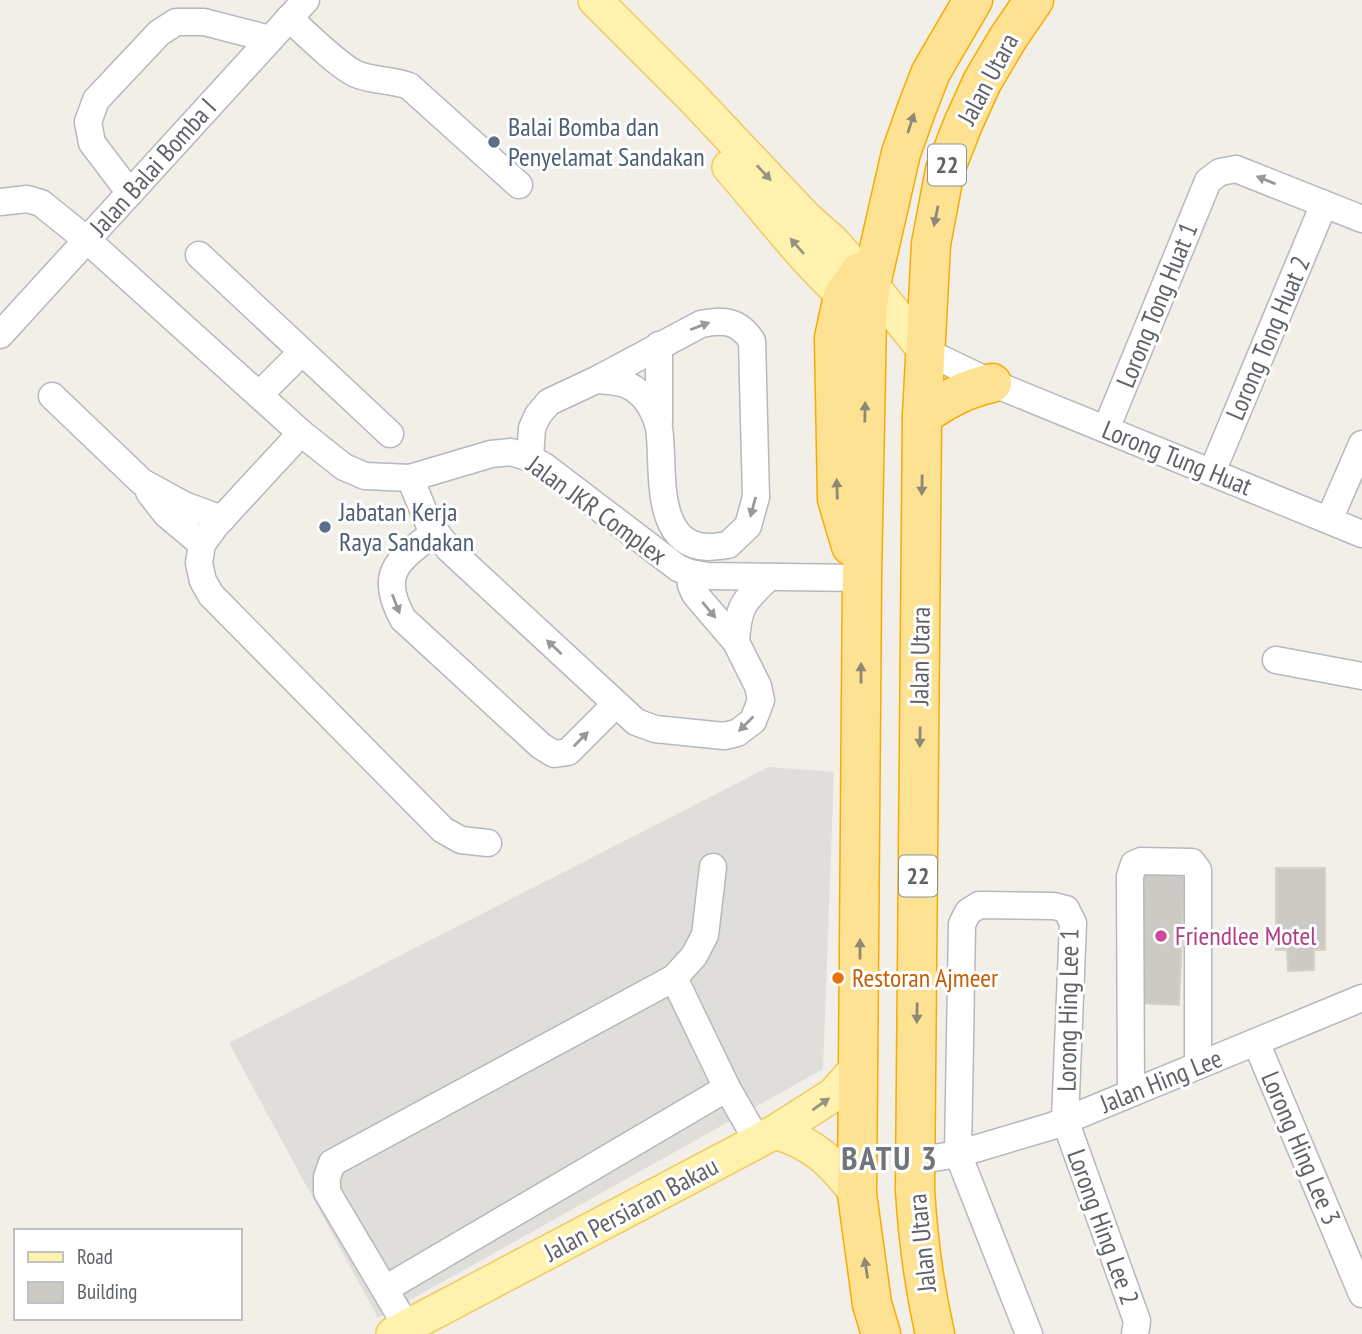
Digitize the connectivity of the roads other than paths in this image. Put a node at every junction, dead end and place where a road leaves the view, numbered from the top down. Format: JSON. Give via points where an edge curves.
{"nodes":[{"id":1,"x":973,"y":0,"type":"edge"},
{"id":2,"x":1034,"y":0,"type":"edge"},
{"id":3,"x":298,"y":9,"type":"edge"},
{"id":4,"x":604,"y":10,"type":"edge"},
{"id":5,"x":270,"y":39,"type":"junction"},
{"id":6,"x":519,"y":185,"type":"dead end"},
{"id":7,"x":130,"y":193,"type":"junction"},
{"id":8,"x":0,"y":202,"type":"edge"},
{"id":9,"x":1324,"y":204,"type":"junction"},
{"id":10,"x":1362,"y":219,"type":"edge"},
{"id":11,"x":87,"y":240,"type":"junction"},
{"id":12,"x":199,"y":255,"type":"dead end"},
{"id":13,"x":860,"y":292,"type":"junction"},
{"id":14,"x":0,"y":335,"type":"edge"},
{"id":15,"x":659,"y":345,"type":"junction"},
{"id":16,"x":925,"y":351,"type":"junction"},
{"id":17,"x":303,"y":352,"type":"junction"},
{"id":18,"x":596,"y":380,"type":"junction"},
{"id":19,"x":992,"y":383,"type":"junction"},
{"id":20,"x":52,"y":396,"type":"dead end"},
{"id":21,"x":259,"y":396,"type":"junction"},
{"id":22,"x":922,"y":416,"type":"junction"},
{"id":23,"x":659,"y":426,"type":"junction"},
{"id":24,"x":1106,"y":429,"type":"junction"},
{"id":25,"x":301,"y":433,"type":"junction"},
{"id":26,"x":390,"y":434,"type":"dead end"},
{"id":27,"x":1362,"y":444,"type":"edge"},
{"id":28,"x":530,"y":458,"type":"junction"},
{"id":29,"x":1212,"y":472,"type":"junction"},
{"id":30,"x":411,"y":478,"type":"junction"},
{"id":31,"x":142,"y":482,"type":"junction"},
{"id":32,"x":222,"y":519,"type":"junction"},
{"id":33,"x":1329,"y":520,"type":"junction"},
{"id":34,"x":435,"y":532,"type":"junction"},
{"id":35,"x":1362,"y":534,"type":"edge"},
{"id":36,"x":202,"y":544,"type":"junction"},
{"id":37,"x":690,"y":573,"type":"junction"},
{"id":38,"x":769,"y":577,"type":"junction"},
{"id":39,"x":862,"y":578,"type":"junction"},
{"id":40,"x":736,"y":642,"type":"junction"},
{"id":41,"x":1276,"y":660,"type":"dead end"},
{"id":42,"x":1362,"y":676,"type":"edge"},
{"id":43,"x":616,"y":704,"type":"junction"},
{"id":44,"x":488,"y":843,"type":"dead end"},
{"id":45,"x":713,"y":867,"type":"dead end"},
{"id":46,"x":674,"y":978,"type":"junction"},
{"id":47,"x":1362,"y":998,"type":"edge"},
{"id":48,"x":1255,"y":1042,"type":"junction"},
{"id":49,"x":1198,"y":1065,"type":"junction"},
{"id":50,"x":859,"y":1066,"type":"junction"},
{"id":51,"x":727,"y":1088,"type":"junction"},
{"id":52,"x":1131,"y":1093,"type":"junction"},
{"id":53,"x":1065,"y":1120,"type":"junction"},
{"id":54,"x":767,"y":1137,"type":"junction"},
{"id":55,"x":958,"y":1154,"type":"junction"},
{"id":56,"x":916,"y":1161,"type":"junction"},
{"id":57,"x":857,"y":1194,"type":"junction"},
{"id":58,"x":385,"y":1289,"type":"junction"},
{"id":59,"x":1362,"y":1294,"type":"edge"},
{"id":60,"x":400,"y":1331,"type":"edge"},
{"id":61,"x":881,"y":1334,"type":"edge"},
{"id":62,"x":935,"y":1334,"type":"edge"},
{"id":63,"x":1030,"y":1334,"type":"edge"},
{"id":64,"x":1135,"y":1334,"type":"edge"}],
"edges":[{"from":13,"to":1,"type":"highway","name":"Jalan Utara","number":"22","one_way":true,"via":[[916,107]]},
{"from":2,"to":16,"type":"highway","name":"Jalan Utara","number":"22","one_way":true,"via":[[982,82],[945,170],[931,244]]},
{"from":3,"to":5,"type":"street","name":"Jalan Balai Bomba I"},
{"from":3,"to":6,"type":"street","via":[[353,73],[409,86]]},
{"from":4,"to":13,"type":"main road","via":[[674,103]]},
{"from":5,"to":7,"type":"street","name":"Jalan Balai Bomba I"},
{"from":5,"to":7,"type":"street","via":[[204,22],[176,22],[159,33],[96,100],[88,122],[92,143]]},
{"from":7,"to":11,"type":"street","name":"Jalan Balai Bomba I"},
{"from":8,"to":11,"type":"street","name":"Jalan JKR Complex","via":[[27,199],[41,203]]},
{"from":9,"to":10,"type":"street"},
{"from":9,"to":24,"type":"street","name":"Lorong Tong Huat 1","one_way":true,"via":[[1236,169],[1220,172],[1208,181]]},
{"from":9,"to":29,"type":"street","name":"Lorong Tong Huat 2"},
{"from":11,"to":14,"type":"street","name":"Jalan Balai Bomba I"},
{"from":11,"to":21,"type":"street","name":"Jalan JKR Complex"},
{"from":12,"to":17,"type":"street"},
{"from":13,"to":16,"type":"main road"},
{"from":39,"to":13,"type":"highway","name":"Jalan Utara","one_way":true,"via":[[836,499],[835,338]]},
{"from":15,"to":18,"type":"street"},
{"from":15,"to":23,"type":"street"},
{"from":15,"to":23,"type":"street","one_way":true,"via":[[716,321],[733,322],[752,341],[756,497],[748,526],[728,545],[704,547],[683,538],[669,518],[663,499]]},
{"from":16,"to":19,"type":"street","name":"Lorong Tung Huat"},
{"from":16,"to":22,"type":"highway","name":"Jalan Utara","number":"22"},
{"from":17,"to":21,"type":"street"},
{"from":17,"to":26,"type":"street"},
{"from":18,"to":23,"type":"street","via":[[636,390],[650,405]]},
{"from":18,"to":28,"type":"street","via":[[550,402],[538,415],[532,428]]},
{"from":19,"to":22,"type":"highway","via":[[957,394]]},
{"from":19,"to":24,"type":"street","name":"Lorong Tung Huat"},
{"from":20,"to":31,"type":"street"},
{"from":21,"to":25,"type":"street","name":"Jalan JKR Complex"},
{"from":22,"to":56,"type":"highway","name":"Jalan Utara","number":"22","one_way":true},
{"from":24,"to":29,"type":"street","name":"Lorong Tung Huat"},
{"from":25,"to":30,"type":"street","name":"Jalan JKR Complex","via":[[344,467],[365,476]]},
{"from":25,"to":32,"type":"street"},
{"from":27,"to":33,"type":"street"},
{"from":28,"to":30,"type":"street","name":"Jalan JKR Complex","via":[[511,452],[491,454]]},
{"from":28,"to":37,"type":"street","name":"Jalan JKR Complex"},
{"from":29,"to":33,"type":"street","name":"Lorong Tung Huat"},
{"from":30,"to":34,"type":"street"},
{"from":31,"to":32,"type":"street"},
{"from":31,"to":36,"type":"street","via":[[166,514]]},
{"from":32,"to":36,"type":"street"},
{"from":33,"to":35,"type":"street","name":"Lorong Tung Huat"},
{"from":43,"to":34,"type":"street","one_way":true},
{"from":34,"to":43,"type":"street","one_way":true,"via":[[404,556],[390,577],[393,601],[403,619],[554,754],[568,752]]},
{"from":36,"to":44,"type":"street","via":[[199,563],[211,595],[443,830],[461,840]]},
{"from":37,"to":38,"type":"street","name":"Jalan JKR Complex"},
{"from":37,"to":40,"type":"street","one_way":true,"via":[[695,594]]},
{"from":38,"to":39,"type":"street","name":"Jalan JKR Complex"},
{"from":38,"to":40,"type":"street","via":[[741,607]]},
{"from":50,"to":39,"type":"highway","number":"22","one_way":true},
{"from":40,"to":43,"type":"street","one_way":true,"via":[[761,700],[753,721],[737,733],[724,736],[654,729],[636,722]]},
{"from":41,"to":42,"type":"street"},
{"from":45,"to":46,"type":"street","via":[[705,935]]},
{"from":46,"to":51,"type":"street"},
{"from":46,"to":58,"type":"street","via":[[332,1163],[327,1192]]},
{"from":47,"to":48,"type":"street","name":"Jalan Hing Lee"},
{"from":48,"to":49,"type":"street","name":"Jalan Hing Lee"},
{"from":48,"to":59,"type":"street","name":"Lorong Hing Lee 3"},
{"from":49,"to":52,"type":"street","name":"Jalan Hing Lee"},
{"from":49,"to":52,"type":"street","via":[[1198,870],[1192,862],[1141,861],[1134,864],[1130,876]]},
{"from":54,"to":50,"type":"main road","name":"Jalan Persiaran Bakau","one_way":true,"via":[[833,1095]]},
{"from":50,"to":57,"type":"highway","number":"22"},
{"from":51,"to":54,"type":"street"},
{"from":51,"to":58,"type":"street"},
{"from":52,"to":53,"type":"street","name":"Jalan Hing Lee"},
{"from":53,"to":55,"type":"street","name":"Jalan Hing Lee"},
{"from":53,"to":55,"type":"street","name":"Lorong Hing Lee 1","via":[[1073,923],[1066,909],[1054,905],[979,905],[968,912],[962,924]]},
{"from":53,"to":64,"type":"street","name":"Lorong Hing Lee 2","via":[[1137,1321]]},
{"from":54,"to":57,"type":"main road","via":[[796,1138],[817,1150]]},
{"from":54,"to":60,"type":"main road","name":"Jalan Persiaran Bakau"},
{"from":55,"to":56,"type":"street","name":"Jalan Hing Lee"},
{"from":55,"to":63,"type":"street"},
{"from":56,"to":62,"type":"highway","name":"Jalan Utara","number":"22","via":[[917,1231]]},
{"from":61,"to":57,"type":"highway","number":"22","one_way":true,"via":[[872,1304]]},
{"from":58,"to":60,"type":"street"}]}
